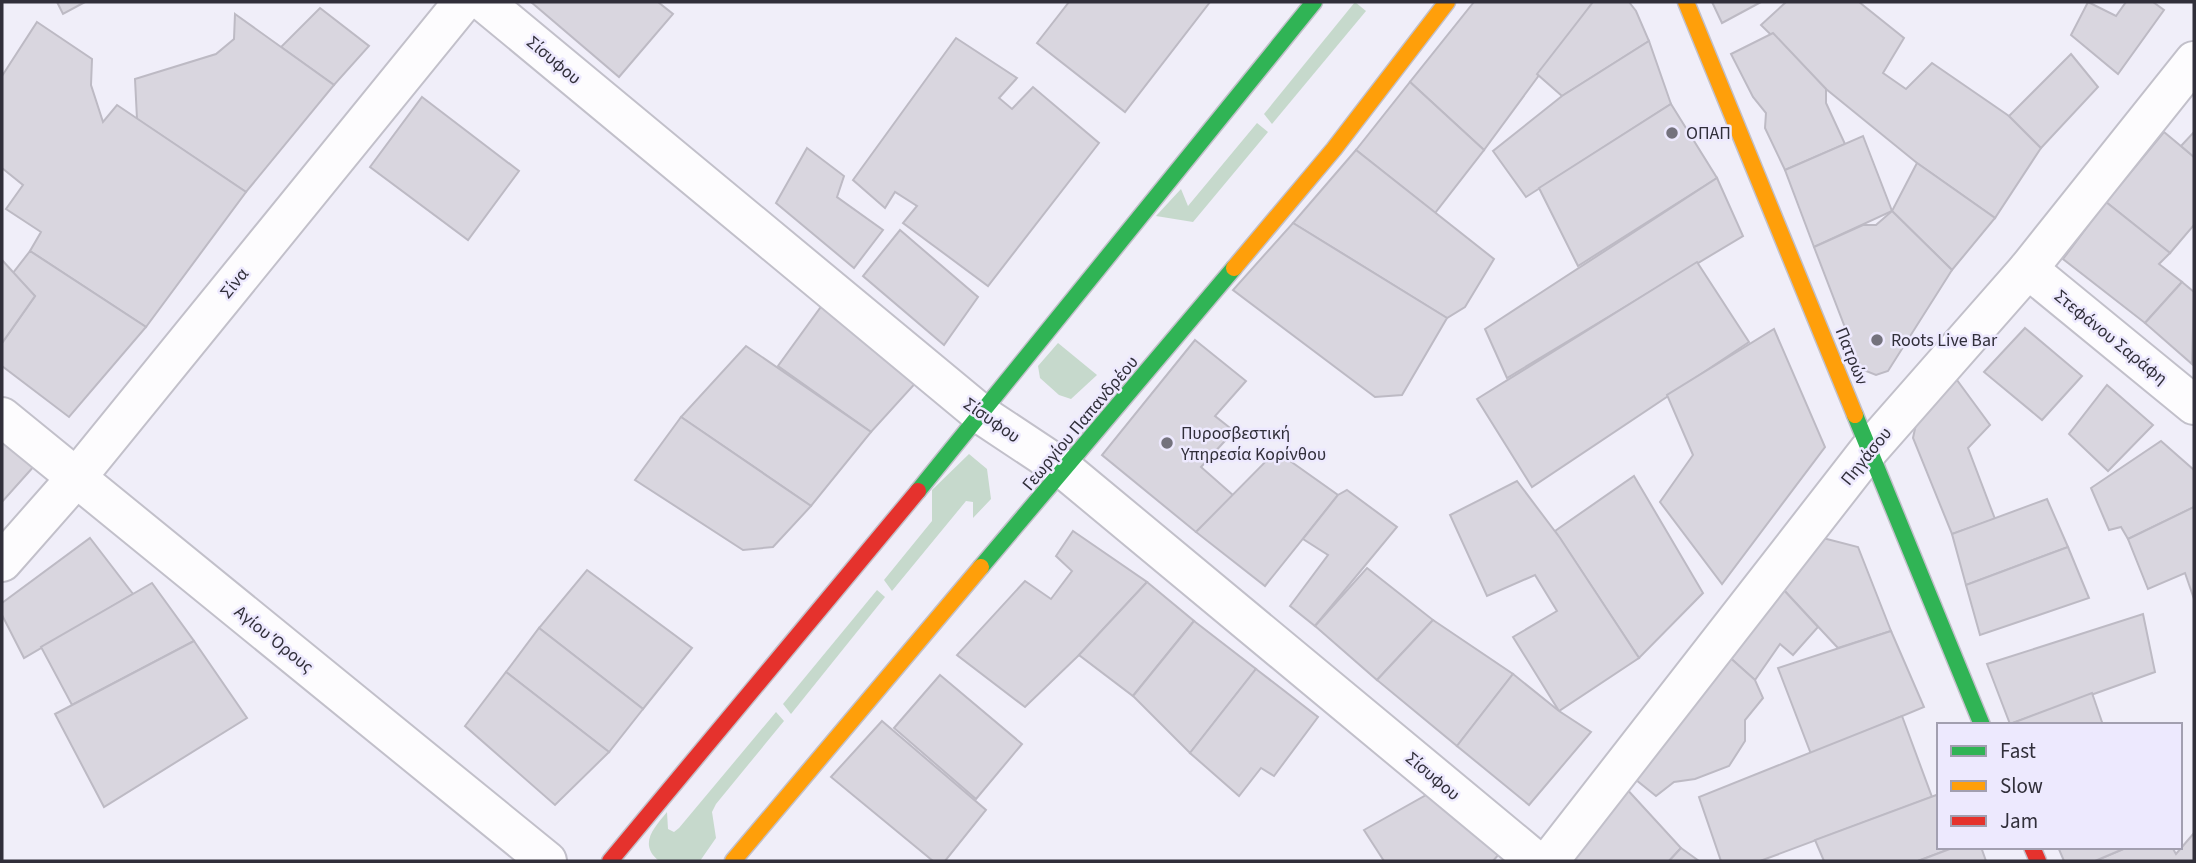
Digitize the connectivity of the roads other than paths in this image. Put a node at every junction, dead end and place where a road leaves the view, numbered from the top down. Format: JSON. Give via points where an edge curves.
{"nodes":[{"id":1,"x":463,"y":2,"type":"edge"},
{"id":2,"x":484,"y":2,"type":"edge"},
{"id":3,"x":1314,"y":2,"type":"edge"},
{"id":4,"x":1447,"y":2,"type":"edge"},
{"id":5,"x":1678,"y":2,"type":"edge"},
{"id":6,"x":1686,"y":2,"type":"edge"},
{"id":7,"x":1693,"y":20,"type":"junction"},
{"id":8,"x":2194,"y":61,"type":"edge"},
{"id":9,"x":2028,"y":269,"type":"junction"},
{"id":10,"x":2194,"y":405,"type":"edge"},
{"id":11,"x":982,"y":415,"type":"junction"},
{"id":12,"x":2,"y":417,"type":"edge"},
{"id":13,"x":1870,"y":450,"type":"junction"},
{"id":14,"x":1065,"y":470,"type":"junction"},
{"id":15,"x":76,"y":478,"type":"junction"},
{"id":16,"x":2,"y":562,"type":"edge"},
{"id":17,"x":1981,"y":723,"type":"edge"},
{"id":18,"x":547,"y":861,"type":"edge"},
{"id":19,"x":610,"y":861,"type":"edge"},
{"id":20,"x":733,"y":861,"type":"edge"},
{"id":21,"x":1536,"y":861,"type":"edge"},
{"id":22,"x":1549,"y":861,"type":"edge"}],
"edges":[{"from":1,"to":15,"type":"street","name":"Σίνα"},
{"from":2,"to":11,"type":"street","name":"Σίσυφου"},
{"from":3,"to":11,"type":"street"},
{"from":4,"to":14,"type":"street","name":"Γεωργίου Παπανδρέου","via":[[1334,149]]},
{"from":5,"to":7,"type":"street"},
{"from":6,"to":7,"type":"street","name":"Πατρών"},
{"from":7,"to":13,"type":"street","name":"Πατρών"},
{"from":8,"to":9,"type":"street","name":"Πηγάσου"},
{"from":9,"to":10,"type":"street","name":"Στεφάνου Σαράφη"},
{"from":9,"to":13,"type":"street","name":"Πηγάσου"},
{"from":11,"to":14,"type":"street","name":"Σίσυφου"},
{"from":11,"to":19,"type":"street"},
{"from":12,"to":15,"type":"street","name":"Αγίου Όρους"},
{"from":13,"to":17,"type":"street","name":"Πατρών"},
{"from":13,"to":22,"type":"street","name":"Πηγάσου"},
{"from":14,"to":20,"type":"street","name":"Γεωργίου Παπανδρέου"},
{"from":14,"to":21,"type":"street","name":"Σίσυφου"},
{"from":15,"to":16,"type":"street","name":"Σίνα"},
{"from":15,"to":18,"type":"street","name":"Αγίου Όρους"}]}
